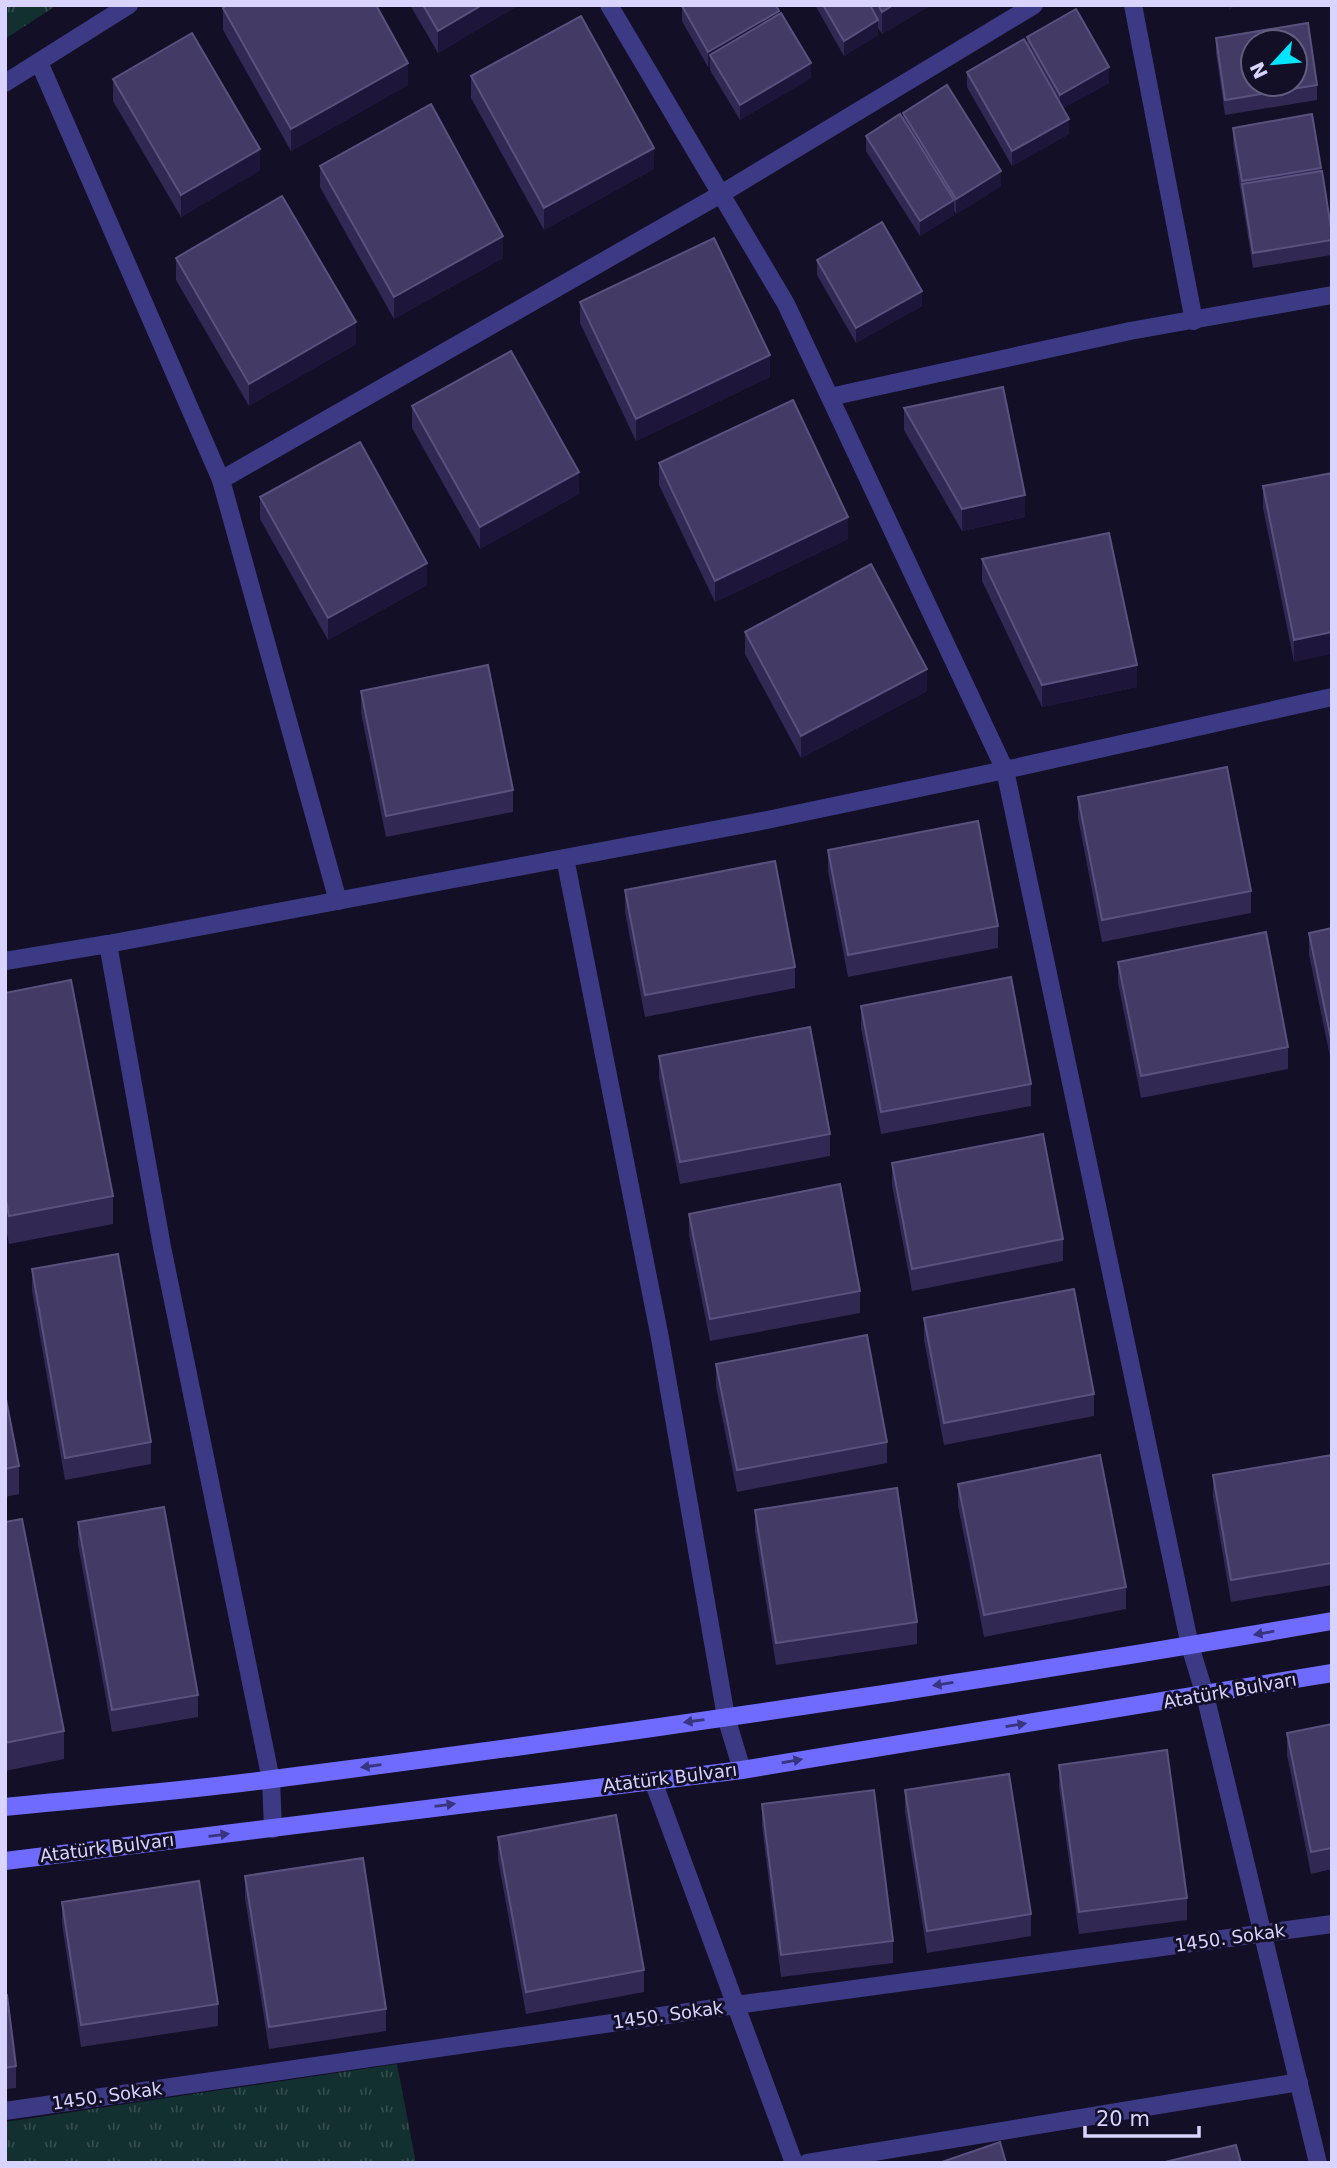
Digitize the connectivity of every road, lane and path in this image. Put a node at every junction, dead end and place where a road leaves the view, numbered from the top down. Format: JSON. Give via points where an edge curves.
{"nodes":[{"id":1,"x":130,"y":5,"type":"edge"},
{"id":2,"x":610,"y":5,"type":"edge"},
{"id":3,"x":1034,"y":5,"type":"edge"},
{"id":4,"x":1133,"y":5,"type":"edge"},
{"id":5,"x":39,"y":62,"type":"junction"},
{"id":6,"x":5,"y":83,"type":"edge"},
{"id":7,"x":720,"y":194,"type":"junction"},
{"id":8,"x":1332,"y":295,"type":"edge"},
{"id":9,"x":1194,"y":321,"type":"junction"},
{"id":10,"x":830,"y":397,"type":"junction"},
{"id":11,"x":221,"y":480,"type":"junction"},
{"id":12,"x":1332,"y":697,"type":"edge"},
{"id":13,"x":1005,"y":770,"type":"junction"},
{"id":14,"x":565,"y":858,"type":"junction"},
{"id":15,"x":338,"y":901,"type":"junction"},
{"id":16,"x":108,"y":944,"type":"junction"},
{"id":17,"x":5,"y":961,"type":"edge"},
{"id":18,"x":1332,"y":1621,"type":"edge"},
{"id":19,"x":1189,"y":1646,"type":"junction"},
{"id":20,"x":1332,"y":1674,"type":"edge"},
{"id":21,"x":1205,"y":1695,"type":"junction"},
{"id":22,"x":726,"y":1717,"type":"junction"},
{"id":23,"x":742,"y":1770,"type":"junction"},
{"id":24,"x":271,"y":1780,"type":"junction"},
{"id":25,"x":653,"y":1781,"type":"junction"},
{"id":26,"x":5,"y":1807,"type":"edge"},
{"id":27,"x":272,"y":1829,"type":"junction"},
{"id":28,"x":5,"y":1861,"type":"edge"},
{"id":29,"x":1332,"y":1924,"type":"edge"},
{"id":30,"x":1263,"y":1934,"type":"junction"},
{"id":31,"x":736,"y":2005,"type":"junction"},
{"id":32,"x":1299,"y":2082,"type":"junction"},
{"id":33,"x":5,"y":2110,"type":"edge"},
{"id":34,"x":794,"y":2163,"type":"edge"},
{"id":35,"x":807,"y":2163,"type":"edge"},
{"id":36,"x":1318,"y":2163,"type":"edge"}],
"edges":[{"from":1,"to":5,"type":"street"},
{"from":2,"to":7,"type":"street"},
{"from":3,"to":7,"type":"street"},
{"from":4,"to":9,"type":"street"},
{"from":5,"to":6,"type":"street"},
{"from":5,"to":11,"type":"street"},
{"from":7,"to":10,"type":"street","via":[[786,304]]},
{"from":7,"to":11,"type":"street"},
{"from":8,"to":9,"type":"street"},
{"from":9,"to":10,"type":"street"},
{"from":10,"to":13,"type":"street"},
{"from":11,"to":15,"type":"street"},
{"from":12,"to":13,"type":"street"},
{"from":13,"to":14,"type":"street"},
{"from":13,"to":19,"type":"street"},
{"from":14,"to":15,"type":"street"},
{"from":14,"to":22,"type":"street","via":[[660,1338]]},
{"from":15,"to":16,"type":"street"},
{"from":16,"to":17,"type":"street"},
{"from":16,"to":24,"type":"street","via":[[162,1247]]},
{"from":18,"to":19,"type":"main road","one_way":true},
{"from":19,"to":21,"type":"street"},
{"from":19,"to":22,"type":"main road","one_way":true},
{"from":20,"to":21,"type":"main road","name":"Atatürk Bulvarı"},
{"from":23,"to":21,"type":"main road","name":"Atatürk Bulvarı","one_way":true},
{"from":21,"to":30,"type":"street"},
{"from":22,"to":23,"type":"street"},
{"from":22,"to":24,"type":"main road","one_way":true},
{"from":23,"to":25,"type":"main road","name":"Atatürk Bulvarı"},
{"from":24,"to":26,"type":"main road"},
{"from":24,"to":27,"type":"street"},
{"from":27,"to":25,"type":"main road","name":"Atatürk Bulvarı","one_way":true},
{"from":25,"to":31,"type":"street"},
{"from":28,"to":27,"type":"main road","name":"Atatürk Bulvarı","one_way":true},
{"from":29,"to":30,"type":"street","name":"1450. Sokak"},
{"from":30,"to":31,"type":"street","name":"1450. Sokak"},
{"from":30,"to":32,"type":"street"},
{"from":31,"to":33,"type":"street","name":"1450. Sokak"},
{"from":31,"to":34,"type":"street"},
{"from":32,"to":35,"type":"street"},
{"from":32,"to":36,"type":"street"}]}
